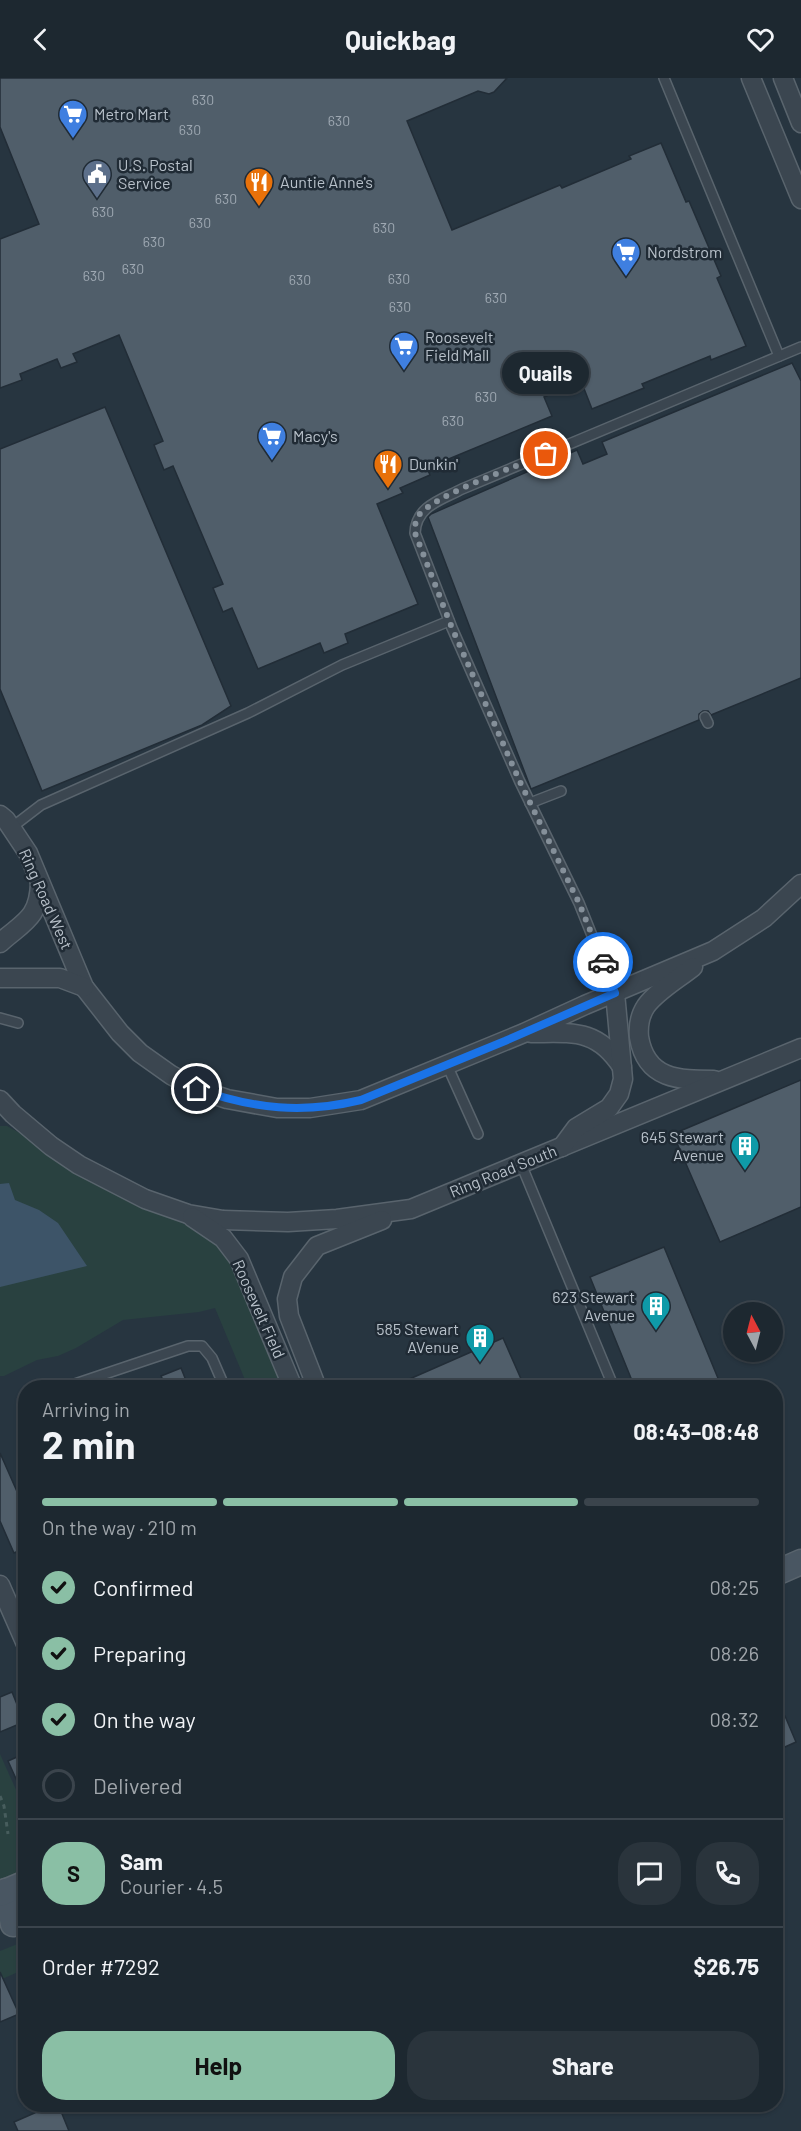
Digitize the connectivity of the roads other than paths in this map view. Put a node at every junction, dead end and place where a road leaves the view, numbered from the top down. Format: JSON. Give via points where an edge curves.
{"nodes":[{"id":1,"x":664,"y":78,"type":"edge"},
{"id":2,"x":751,"y":78,"type":"edge"},
{"id":3,"x":783,"y":78,"type":"edge"},
{"id":4,"x":801,"y":123,"type":"edge"},
{"id":5,"x":801,"y":199,"type":"edge"},
{"id":6,"x":801,"y":347,"type":"edge"},
{"id":7,"x":779,"y":356,"type":"junction"},
{"id":8,"x":449,"y":621,"type":"junction"},
{"id":9,"x":561,"y":790,"type":"dead end"},
{"id":10,"x":530,"y":803,"type":"junction"},
{"id":11,"x":6,"y":821,"type":"edge"},
{"id":12,"x":40,"y":882,"type":"junction"},
{"id":13,"x":801,"y":884,"type":"edge"},
{"id":14,"x":0,"y":943,"type":"edge"},
{"id":15,"x":713,"y":951,"type":"junction"},
{"id":16,"x":29,"y":977,"type":"junction"},
{"id":17,"x":0,"y":978,"type":"edge"},
{"id":18,"x":84,"y":987,"type":"junction"},
{"id":19,"x":0,"y":990,"type":"edge"},
{"id":20,"x":615,"y":993,"type":"junction"},
{"id":21,"x":0,"y":1018,"type":"edge"},
{"id":22,"x":18,"y":1023,"type":"dead end"},
{"id":23,"x":524,"y":1033,"type":"junction"},
{"id":24,"x":801,"y":1048,"type":"edge"},
{"id":25,"x":447,"y":1065,"type":"junction"},
{"id":26,"x":623,"y":1068,"type":"junction"},
{"id":27,"x":724,"y":1080,"type":"junction"},
{"id":28,"x":0,"y":1100,"type":"edge"},
{"id":29,"x":7,"y":1114,"type":"edge"},
{"id":30,"x":478,"y":1134,"type":"dead end"},
{"id":31,"x":562,"y":1147,"type":"junction"},
{"id":32,"x":521,"y":1164,"type":"junction"},
{"id":33,"x":397,"y":1212,"type":"junction"},
{"id":34,"x":189,"y":1214,"type":"junction"},
{"id":35,"x":87,"y":1380,"type":"edge"},
{"id":36,"x":222,"y":1380,"type":"edge"},
{"id":37,"x":290,"y":1380,"type":"edge"},
{"id":38,"x":314,"y":1380,"type":"edge"},
{"id":39,"x":612,"y":1380,"type":"edge"},
{"id":40,"x":801,"y":1562,"type":"edge"},
{"id":41,"x":783,"y":1570,"type":"edge"},
{"id":42,"x":0,"y":1585,"type":"edge"},
{"id":43,"x":18,"y":1626,"type":"edge"},
{"id":44,"x":11,"y":1890,"type":"edge"},
{"id":45,"x":13,"y":1924,"type":"edge"}],
"edges":[{"from":1,"to":7,"type":"lane"},
{"from":2,"to":5,"type":"street"},
{"from":3,"to":4,"type":"street"},
{"from":6,"to":7,"type":"lane"},
{"from":7,"to":8,"type":"lane","via":[[462,489],[419,514],[415,533]]},
{"from":8,"to":10,"type":"lane"},
{"from":8,"to":11,"type":"lane","via":[[342,665],[248,713]]},
{"from":9,"to":10,"type":"lane"},
{"from":10,"to":20,"type":"lane","via":[[579,903]]},
{"from":11,"to":12,"type":"street","name":"Ring Road West","via":[[28,853]]},
{"from":12,"to":14,"type":"street","via":[[36,910]]},
{"from":12,"to":18,"type":"street","name":"Ring Road West"},
{"from":13,"to":15,"type":"street","via":[[764,918]]},
{"from":15,"to":20,"type":"street"},
{"from":15,"to":27,"type":"street","via":[[649,1003],[642,1014],[639,1032],[644,1053],[660,1072],[683,1080]]},
{"from":16,"to":17,"type":"street"},
{"from":16,"to":18,"type":"street","via":[[60,978]]},
{"from":16,"to":19,"type":"street"},
{"from":18,"to":25,"type":"street","via":[[140,1053],[197,1089],[227,1099],[277,1108],[340,1105]]},
{"from":20,"to":23,"type":"street"},
{"from":20,"to":26,"type":"street"},
{"from":21,"to":22,"type":"lane"},
{"from":23,"to":25,"type":"street"},
{"from":23,"to":26,"type":"street","via":[[590,1036],[610,1049]]},
{"from":24,"to":27,"type":"street","name":"Ring Road South"},
{"from":25,"to":30,"type":"lane"},
{"from":26,"to":31,"type":"street","via":[[619,1094],[609,1108],[576,1128]]},
{"from":27,"to":31,"type":"street","name":"Ring Road South"},
{"from":28,"to":29,"type":"street"},
{"from":29,"to":34,"type":"street","via":[[79,1166],[145,1199]]},
{"from":31,"to":32,"type":"street","name":"Ring Road South"},
{"from":32,"to":33,"type":"street","name":"Ring Road South"},
{"from":32,"to":39,"type":"lane"},
{"from":33,"to":34,"type":"street","name":"Ring Road South","via":[[288,1222],[223,1220]]},
{"from":33,"to":38,"type":"street","name":"Roosevelt Field","via":[[317,1246],[293,1277],[287,1299],[289,1316]]},
{"from":34,"to":37,"type":"street","name":"Roosevelt Field","via":[[223,1238],[239,1259]]},
{"from":35,"to":36,"type":"lane","via":[[188,1346],[202,1346]]},
{"from":40,"to":41,"type":"main road"},
{"from":42,"to":43,"type":"street"},
{"from":44,"to":45,"type":"main road"}]}
